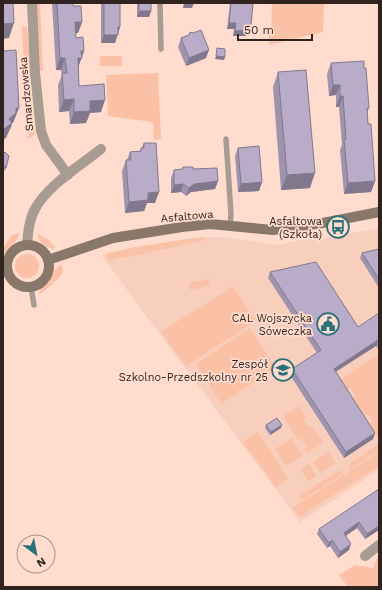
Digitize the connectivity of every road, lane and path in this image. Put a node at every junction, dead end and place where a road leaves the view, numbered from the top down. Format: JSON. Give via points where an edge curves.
{"nodes":[{"id":1,"x":32,"y":3,"type":"edge"},
{"id":2,"x":160,"y":3,"type":"edge"},
{"id":3,"x":161,"y":49,"type":"dead end"},
{"id":4,"x":226,"y":140,"type":"dead end"},
{"id":5,"x":101,"y":149,"type":"dead end"},
{"id":6,"x":68,"y":175,"type":"junction"},
{"id":7,"x":379,"y":212,"type":"edge"},
{"id":8,"x":230,"y":226,"type":"junction"},
{"id":9,"x":27,"y":245,"type":"junction"},
{"id":10,"x":48,"y":260,"type":"junction"},
{"id":11,"x":5,"y":269,"type":"edge"},
{"id":12,"x":31,"y":287,"type":"junction"},
{"id":13,"x":34,"y":305,"type":"dead end"},
{"id":14,"x":379,"y":545,"type":"edge"},
{"id":15,"x":365,"y":556,"type":"dead end"}],
"edges":[{"from":1,"to":6,"type":"street","name":"Smardzowska","via":[[41,131],[46,145]]},
{"from":2,"to":3,"type":"lane"},
{"from":4,"to":8,"type":"lane"},
{"from":5,"to":6,"type":"street"},
{"from":6,"to":9,"type":"street","via":[[44,195],[35,209]]},
{"from":7,"to":8,"type":"street","name":"Asfaltowa","via":[[273,230]]},
{"from":8,"to":10,"type":"street","name":"Asfaltowa","via":[[210,224],[113,238]]},
{"from":9,"to":10,"type":"street","via":[[37,247]]},
{"from":9,"to":11,"type":"street","via":[[16,248],[11,253]]},
{"from":10,"to":12,"type":"street","via":[[46,277]]},
{"from":11,"to":12,"type":"street","via":[[16,284]]},
{"from":12,"to":13,"type":"lane"},
{"from":14,"to":15,"type":"street"}]}
